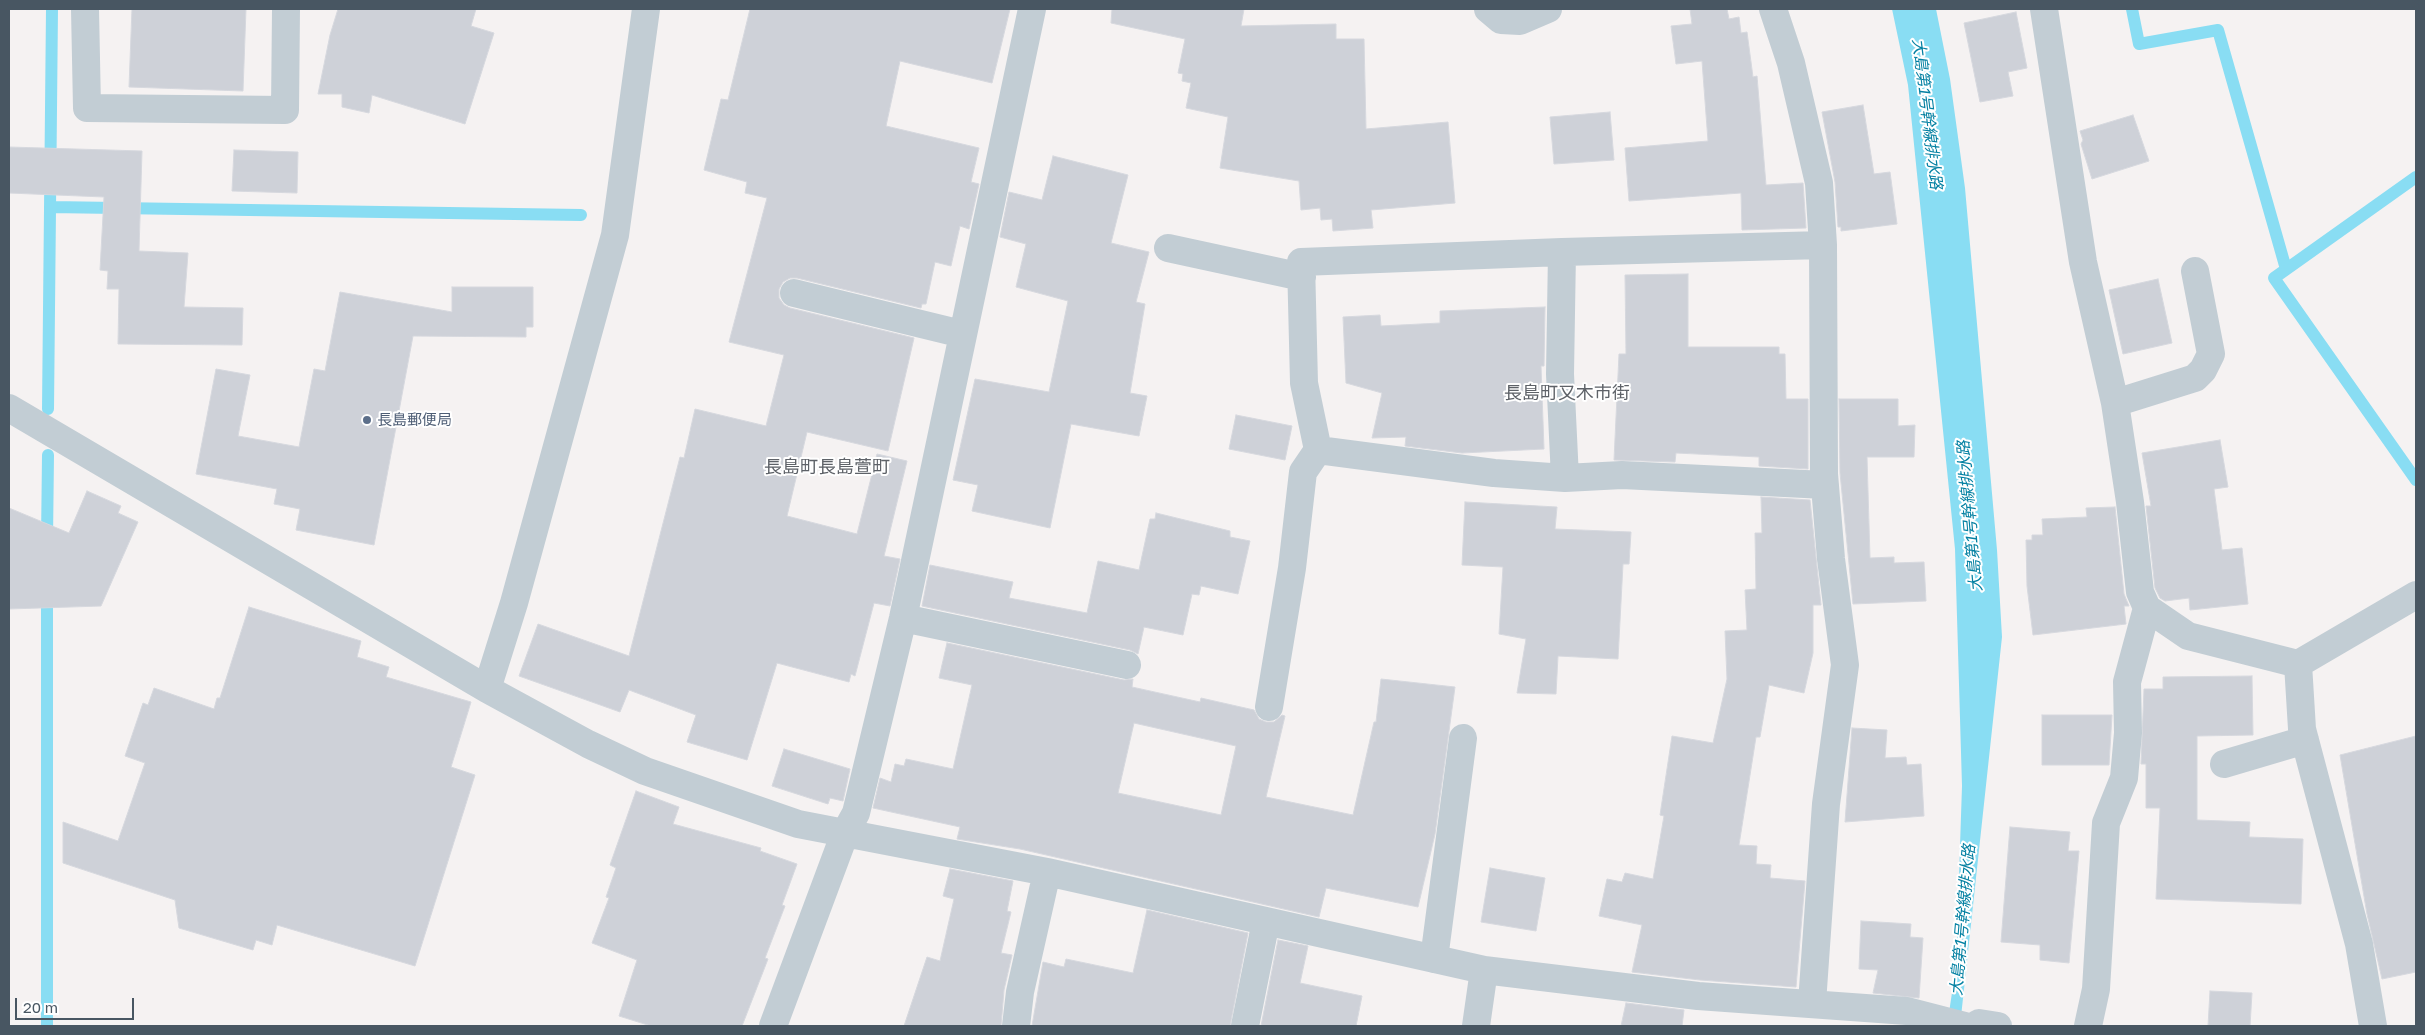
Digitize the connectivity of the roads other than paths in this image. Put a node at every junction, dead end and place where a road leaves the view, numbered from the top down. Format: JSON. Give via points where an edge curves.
{"nodes":[{"id":1,"x":85,"y":9,"type":"edge"},
{"id":2,"x":286,"y":9,"type":"edge"},
{"id":3,"x":646,"y":9,"type":"edge"},
{"id":4,"x":1032,"y":9,"type":"edge"},
{"id":5,"x":1488,"y":9,"type":"edge"},
{"id":6,"x":1548,"y":9,"type":"edge"},
{"id":7,"x":1773,"y":9,"type":"edge"},
{"id":8,"x":2044,"y":9,"type":"edge"},
{"id":9,"x":1823,"y":246,"type":"junction"},
{"id":10,"x":1168,"y":248,"type":"dead end"},
{"id":11,"x":1562,"y":252,"type":"junction"},
{"id":12,"x":2195,"y":271,"type":"dead end"},
{"id":13,"x":1302,"y":277,"type":"junction"},
{"id":14,"x":794,"y":293,"type":"dead end"},
{"id":15,"x":962,"y":334,"type":"junction"},
{"id":16,"x":2115,"y":403,"type":"junction"},
{"id":17,"x":9,"y":408,"type":"edge"},
{"id":18,"x":1318,"y":450,"type":"junction"},
{"id":19,"x":1565,"y":478,"type":"junction"},
{"id":20,"x":1825,"y":485,"type":"junction"},
{"id":21,"x":2416,"y":595,"type":"edge"},
{"id":22,"x":2147,"y":608,"type":"junction"},
{"id":23,"x":902,"y":618,"type":"junction"},
{"id":24,"x":2298,"y":664,"type":"junction"},
{"id":25,"x":1128,"y":665,"type":"dead end"},
{"id":26,"x":487,"y":689,"type":"junction"},
{"id":27,"x":1269,"y":706,"type":"dead end"},
{"id":28,"x":1463,"y":738,"type":"dead end"},
{"id":29,"x":2305,"y":740,"type":"junction"},
{"id":30,"x":2224,"y":764,"type":"dead end"},
{"id":31,"x":845,"y":833,"type":"junction"},
{"id":32,"x":1047,"y":872,"type":"junction"},
{"id":33,"x":1266,"y":921,"type":"junction"},
{"id":34,"x":1434,"y":959,"type":"junction"},
{"id":35,"x":1484,"y":970,"type":"junction"},
{"id":36,"x":1812,"y":1003,"type":"junction"},
{"id":37,"x":773,"y":1026,"type":"edge"},
{"id":38,"x":1016,"y":1026,"type":"edge"},
{"id":39,"x":1245,"y":1026,"type":"edge"},
{"id":40,"x":1476,"y":1026,"type":"edge"},
{"id":41,"x":1966,"y":1026,"type":"edge"},
{"id":42,"x":1975,"y":1026,"type":"edge"},
{"id":43,"x":1998,"y":1026,"type":"edge"},
{"id":44,"x":2088,"y":1026,"type":"edge"},
{"id":45,"x":2373,"y":1026,"type":"edge"}],
"edges":[{"from":1,"to":2,"type":"street","via":[[87,108],[284,110]]},
{"from":3,"to":26,"type":"street","via":[[615,235],[514,603]]},
{"from":4,"to":15,"type":"street"},
{"from":5,"to":6,"type":"street","via":[[1501,20],[1520,21]]},
{"from":7,"to":9,"type":"street","via":[[1791,63],[1819,183]]},
{"from":8,"to":16,"type":"street","via":[[2083,262]]},
{"from":9,"to":11,"type":"street"},
{"from":9,"to":20,"type":"street"},
{"from":10,"to":13,"type":"street"},
{"from":11,"to":13,"type":"street","via":[[1301,262]]},
{"from":11,"to":19,"type":"street","via":[[1560,374]]},
{"from":12,"to":16,"type":"street","via":[[2211,354],[2203,370],[2195,378]]},
{"from":13,"to":18,"type":"street","via":[[1304,384]]},
{"from":14,"to":15,"type":"street"},
{"from":15,"to":23,"type":"street"},
{"from":16,"to":22,"type":"street","via":[[2140,592]]},
{"from":17,"to":26,"type":"street"},
{"from":18,"to":19,"type":"street","via":[[1494,474]]},
{"from":18,"to":27,"type":"street","via":[[1303,472],[1292,568]]},
{"from":19,"to":20,"type":"street","via":[[1622,475]]},
{"from":20,"to":36,"type":"street","via":[[1845,664],[1826,804]]},
{"from":21,"to":24,"type":"street"},
{"from":22,"to":24,"type":"street","via":[[2188,636]]},
{"from":22,"to":44,"type":"street","via":[[2127,682],[2128,733],[2124,778],[2106,823],[2096,989]]},
{"from":23,"to":25,"type":"street"},
{"from":23,"to":31,"type":"street","via":[[856,812]]},
{"from":24,"to":29,"type":"street"},
{"from":26,"to":31,"type":"street","via":[[645,771],[798,824]]},
{"from":28,"to":34,"type":"street"},
{"from":29,"to":30,"type":"street"},
{"from":29,"to":45,"type":"street","via":[[2359,944]]},
{"from":31,"to":32,"type":"street"},
{"from":31,"to":37,"type":"street"},
{"from":32,"to":33,"type":"street"},
{"from":32,"to":38,"type":"street","via":[[1020,992]]},
{"from":33,"to":34,"type":"street"},
{"from":33,"to":39,"type":"street"},
{"from":34,"to":35,"type":"street"},
{"from":35,"to":36,"type":"street","via":[[1698,996]]},
{"from":35,"to":40,"type":"street"},
{"from":36,"to":41,"type":"street","via":[[1908,1011]]},
{"from":42,"to":43,"type":"street","via":[[1979,1022]]}]}
